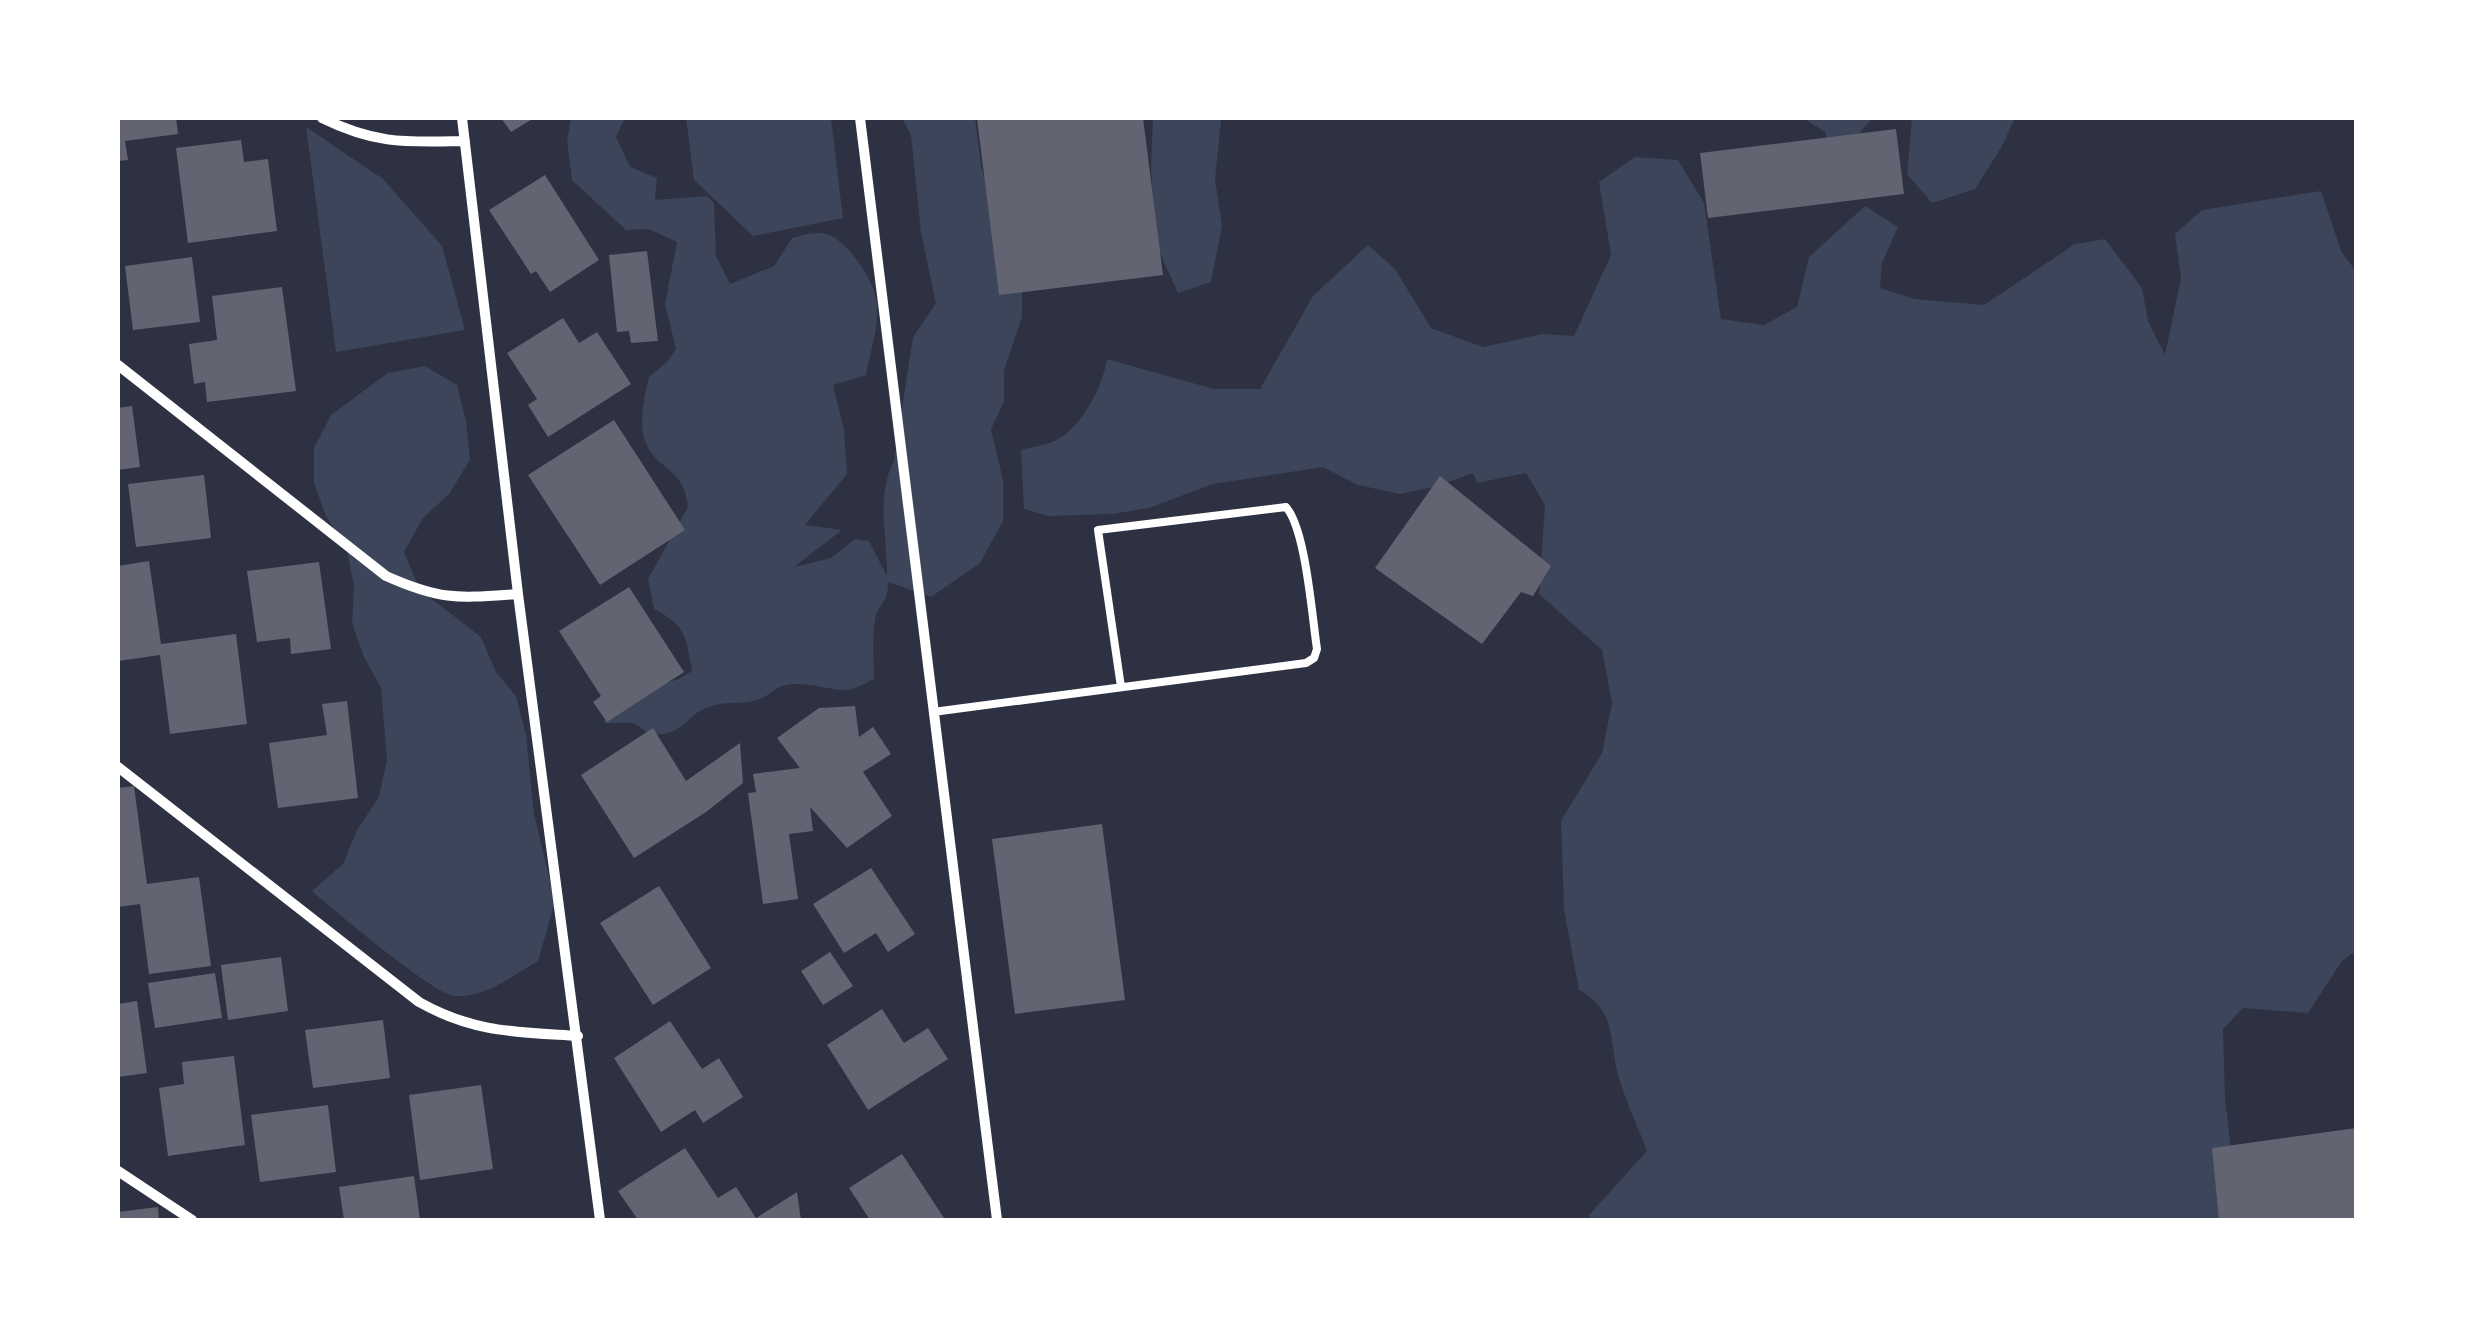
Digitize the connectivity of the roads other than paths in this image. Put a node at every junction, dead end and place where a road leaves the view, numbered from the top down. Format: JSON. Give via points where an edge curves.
{"nodes":[{"id":1,"x":322,"y":118,"type":"edge"},
{"id":2,"x":462,"y":118,"type":"edge"},
{"id":3,"x":860,"y":118,"type":"edge"},
{"id":4,"x":466,"y":141,"type":"junction"},
{"id":5,"x":118,"y":366,"type":"edge"},
{"id":6,"x":518,"y":594,"type":"junction"},
{"id":7,"x":1122,"y":687,"type":"junction"},
{"id":8,"x":934,"y":712,"type":"junction"},
{"id":9,"x":118,"y":767,"type":"edge"},
{"id":10,"x":578,"y":1036,"type":"junction"},
{"id":11,"x":118,"y":1171,"type":"edge"},
{"id":12,"x":192,"y":1220,"type":"edge"},
{"id":13,"x":600,"y":1220,"type":"edge"},
{"id":14,"x":997,"y":1220,"type":"edge"}],
"edges":[{"from":1,"to":4,"type":"street","via":[[392,142]]},
{"from":2,"to":4,"type":"street"},
{"from":3,"to":8,"type":"street"},
{"from":4,"to":6,"type":"street"},
{"from":5,"to":6,"type":"street","via":[[386,576],[449,599]]},
{"from":6,"to":10,"type":"street"},
{"from":7,"to":7,"type":"lane","via":[[1314,658],[1306,572],[1286,508],[1098,530]]},
{"from":7,"to":8,"type":"lane"},
{"from":8,"to":14,"type":"street"},
{"from":9,"to":10,"type":"street","via":[[450,1019],[484,1029]]},
{"from":10,"to":13,"type":"street"},
{"from":11,"to":12,"type":"street"}]}
